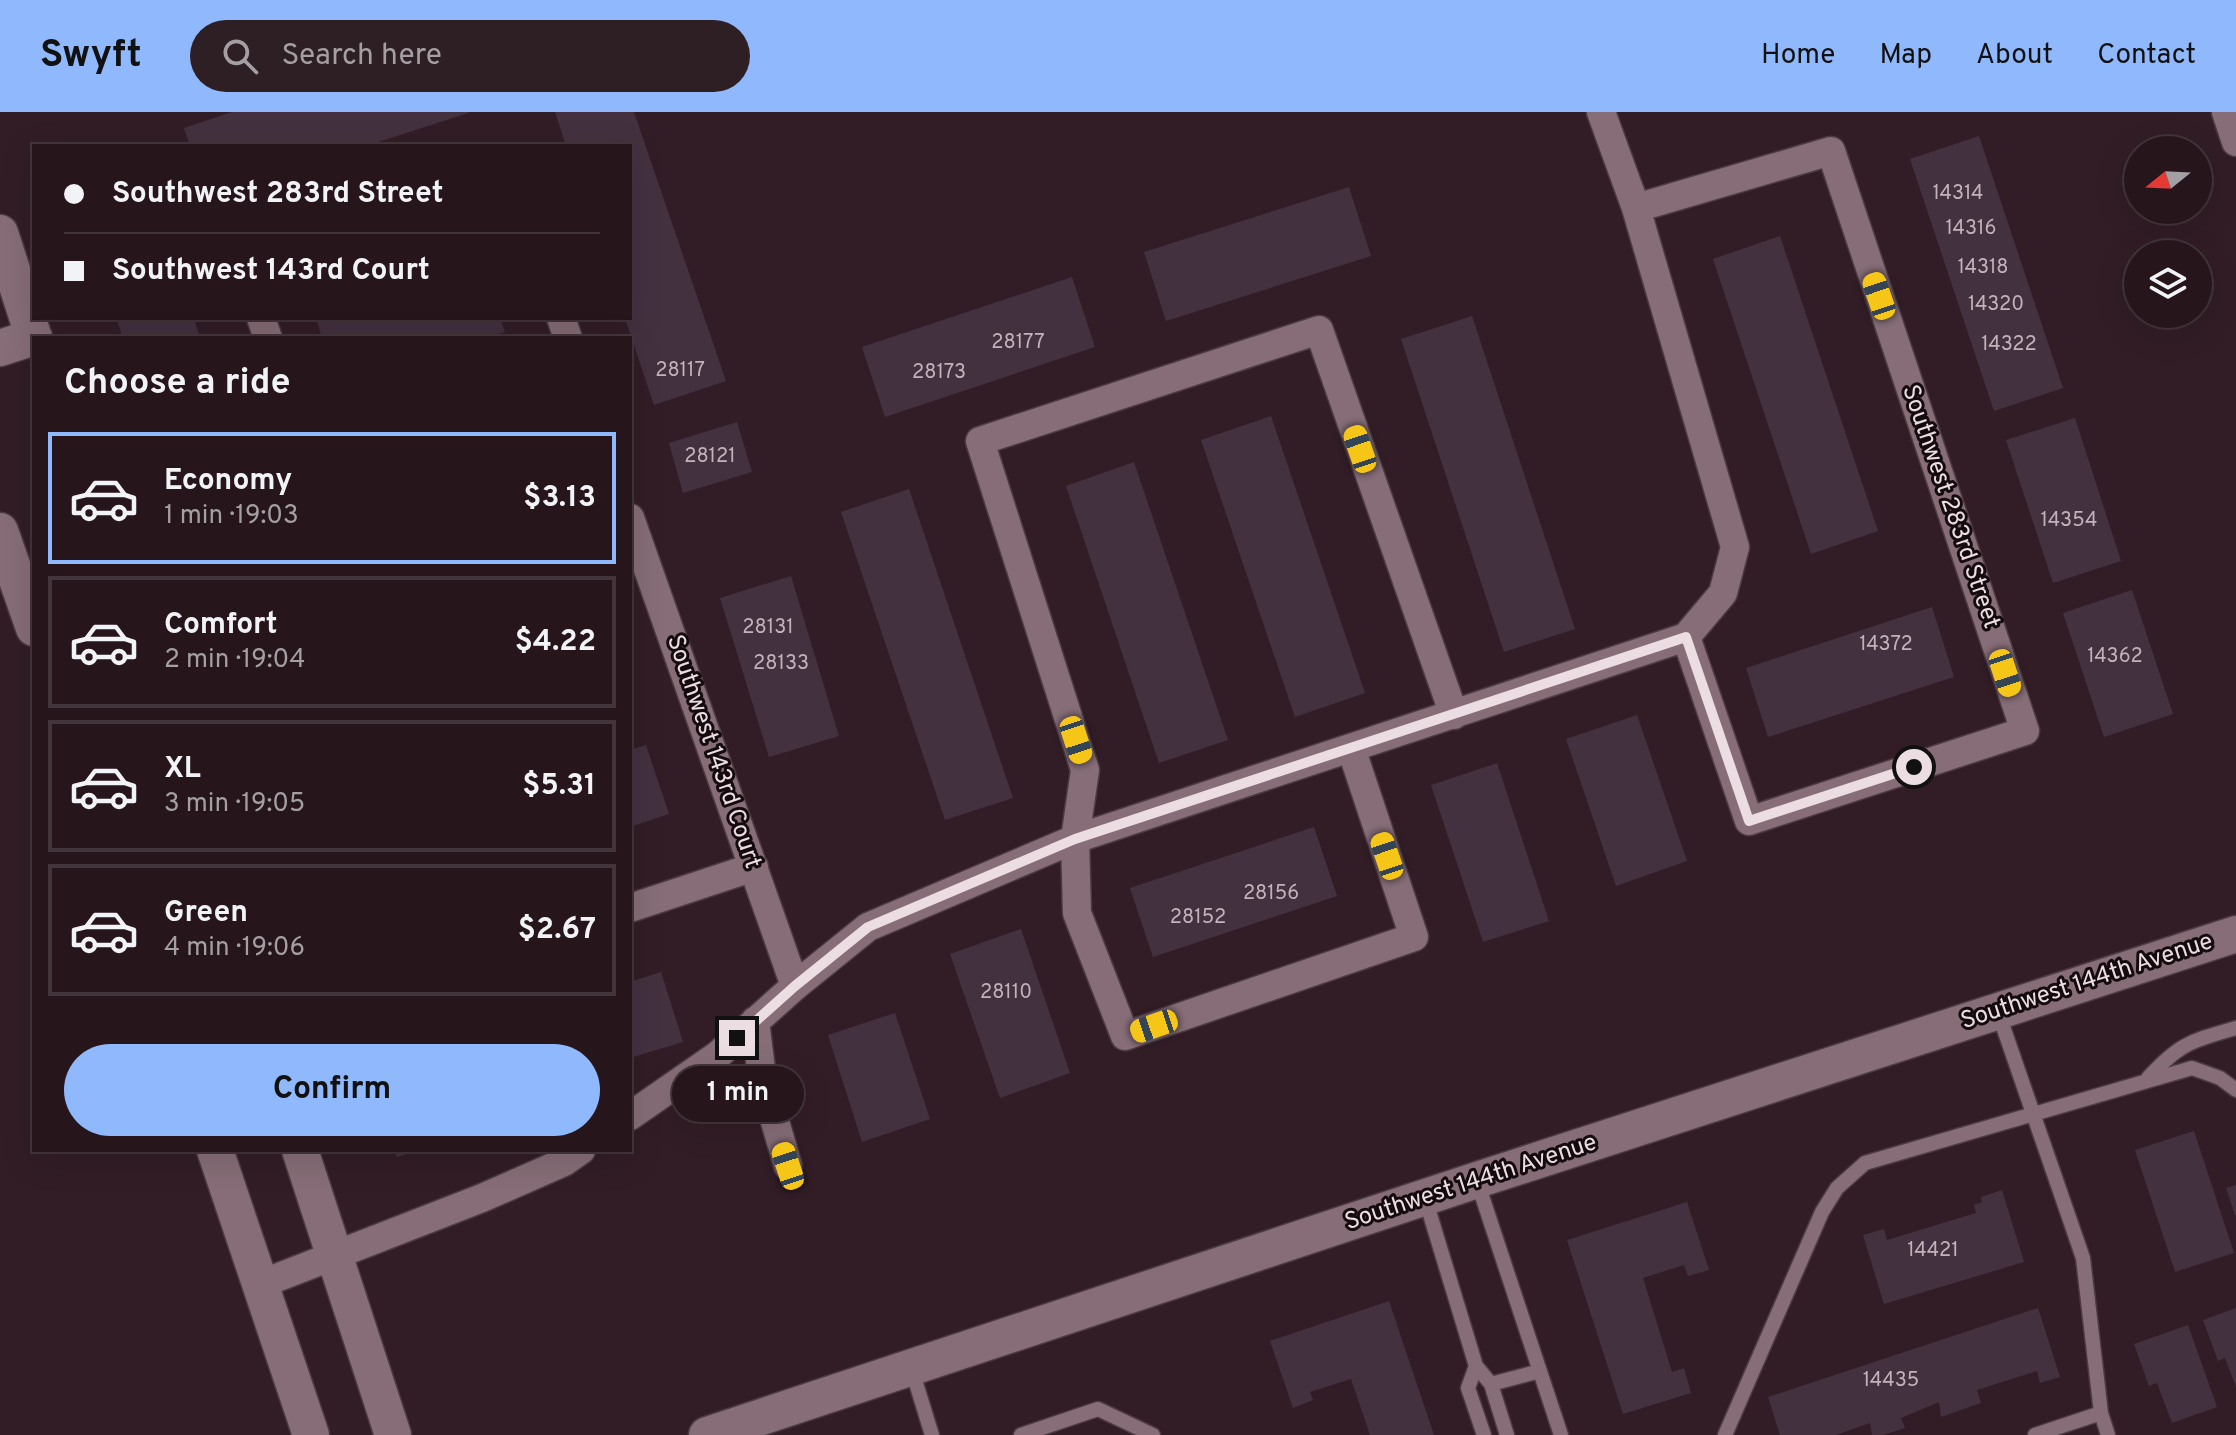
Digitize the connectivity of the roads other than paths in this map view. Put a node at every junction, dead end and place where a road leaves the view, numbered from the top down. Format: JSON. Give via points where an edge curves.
{"nodes":[{"id":1,"x":1601,"y":112,"type":"edge"},
{"id":2,"x":2226,"y":112,"type":"edge"},
{"id":3,"x":2236,"y":142,"type":"edge"},
{"id":4,"x":1636,"y":208,"type":"junction"},
{"id":5,"x":0,"y":233,"type":"edge"},
{"id":6,"x":33,"y":336,"type":"edge"},
{"id":7,"x":32,"y":339,"type":"edge"},
{"id":8,"x":0,"y":348,"type":"edge"},
{"id":9,"x":632,"y":525,"type":"edge"},
{"id":10,"x":0,"y":531,"type":"edge"},
{"id":11,"x":32,"y":622,"type":"edge"},
{"id":12,"x":1686,"y":637,"type":"junction"},
{"id":13,"x":1454,"y":715,"type":"junction"},
{"id":14,"x":1351,"y":748,"type":"junction"},
{"id":15,"x":1075,"y":839,"type":"junction"},
{"id":16,"x":754,"y":867,"type":"junction"},
{"id":17,"x":632,"y":907,"type":"edge"},
{"id":18,"x":2236,"y":934,"type":"edge"},
{"id":19,"x":795,"y":986,"type":"junction"},
{"id":20,"x":1998,"y":1010,"type":"junction"},
{"id":21,"x":755,"y":1021,"type":"junction"},
{"id":22,"x":2236,"y":1028,"type":"edge"},
{"id":23,"x":2148,"y":1079,"type":"junction"},
{"id":24,"x":2236,"y":1090,"type":"edge"},
{"id":25,"x":632,"y":1115,"type":"edge"},
{"id":26,"x":2032,"y":1115,"type":"junction"},
{"id":27,"x":216,"y":1152,"type":"edge"},
{"id":28,"x":301,"y":1152,"type":"edge"},
{"id":29,"x":569,"y":1154,"type":"edge"},
{"id":30,"x":788,"y":1166,"type":"dead end"},
{"id":31,"x":1477,"y":1180,"type":"junction"},
{"id":32,"x":1425,"y":1198,"type":"junction"},
{"id":33,"x":335,"y":1255,"type":"junction"},
{"id":34,"x":261,"y":1284,"type":"junction"},
{"id":35,"x":1476,"y":1366,"type":"junction"},
{"id":36,"x":911,"y":1367,"type":"junction"},
{"id":37,"x":1540,"y":1371,"type":"junction"},
{"id":38,"x":1491,"y":1384,"type":"junction"},
{"id":39,"x":2101,"y":1413,"type":"junction"},
{"id":40,"x":311,"y":1435,"type":"edge"},
{"id":41,"x":393,"y":1435,"type":"edge"},
{"id":42,"x":707,"y":1435,"type":"edge"},
{"id":43,"x":932,"y":1435,"type":"edge"},
{"id":44,"x":1021,"y":1435,"type":"edge"},
{"id":45,"x":1153,"y":1435,"type":"edge"},
{"id":46,"x":1484,"y":1435,"type":"edge"},
{"id":47,"x":1507,"y":1435,"type":"edge"},
{"id":48,"x":1561,"y":1435,"type":"edge"},
{"id":49,"x":1725,"y":1435,"type":"edge"},
{"id":50,"x":2035,"y":1435,"type":"edge"},
{"id":51,"x":2108,"y":1435,"type":"edge"}],
"edges":[{"from":1,"to":4,"type":"street"},
{"from":2,"to":3,"type":"street"},
{"from":4,"to":12,"type":"street","via":[[1735,547],[1723,593]]},
{"from":4,"to":12,"type":"street","name":"Southwest 283rd Street","via":[[1831,151],[2025,731],[1749,821]]},
{"from":5,"to":6,"type":"street"},
{"from":7,"to":8,"type":"street"},
{"from":9,"to":16,"type":"street","name":"Southwest 143rd Court"},
{"from":10,"to":11,"type":"street"},
{"from":12,"to":13,"type":"street"},
{"from":13,"to":14,"type":"street"},
{"from":13,"to":15,"type":"street","via":[[1319,330],[980,441],[1085,770]]},
{"from":14,"to":15,"type":"street"},
{"from":14,"to":15,"type":"street","via":[[1414,937],[1125,1036],[1077,913]]},
{"from":15,"to":19,"type":"street","via":[[868,927]]},
{"from":16,"to":17,"type":"street"},
{"from":16,"to":19,"type":"street","name":"Southwest 143rd Court"},
{"from":18,"to":20,"type":"street","name":"Southwest 144th Avenue"},
{"from":19,"to":21,"type":"street"},
{"from":20,"to":26,"type":"lane"},
{"from":20,"to":31,"type":"street","name":"Southwest 144th Avenue"},
{"from":21,"to":25,"type":"street","via":[[718,1055]]},
{"from":21,"to":30,"type":"street","via":[[762,1077]]},
{"from":22,"to":23,"type":"lane","via":[[2192,1041],[2170,1054]]},
{"from":23,"to":24,"type":"lane","via":[[2192,1068]]},
{"from":23,"to":26,"type":"lane"},
{"from":26,"to":39,"type":"lane","via":[[2083,1258]]},
{"from":26,"to":49,"type":"lane","via":[[1865,1163],[1837,1188]]},
{"from":27,"to":34,"type":"street"},
{"from":28,"to":33,"type":"street"},
{"from":29,"to":33,"type":"street","via":[[482,1198]]},
{"from":31,"to":32,"type":"street","name":"Southwest 144th Avenue"},
{"from":31,"to":37,"type":"lane"},
{"from":32,"to":35,"type":"lane"},
{"from":32,"to":36,"type":"street","name":"Southwest 144th Avenue"},
{"from":33,"to":34,"type":"street"},
{"from":33,"to":41,"type":"street"},
{"from":34,"to":40,"type":"street"},
{"from":35,"to":38,"type":"lane"},
{"from":35,"to":46,"type":"lane","via":[[1468,1388]]},
{"from":36,"to":42,"type":"street","name":"Southwest 144th Avenue"},
{"from":36,"to":43,"type":"lane"},
{"from":37,"to":38,"type":"lane"},
{"from":37,"to":48,"type":"lane"},
{"from":38,"to":47,"type":"lane"},
{"from":39,"to":50,"type":"lane"},
{"from":39,"to":51,"type":"lane"},
{"from":44,"to":45,"type":"lane","via":[[1098,1409]]}]}
